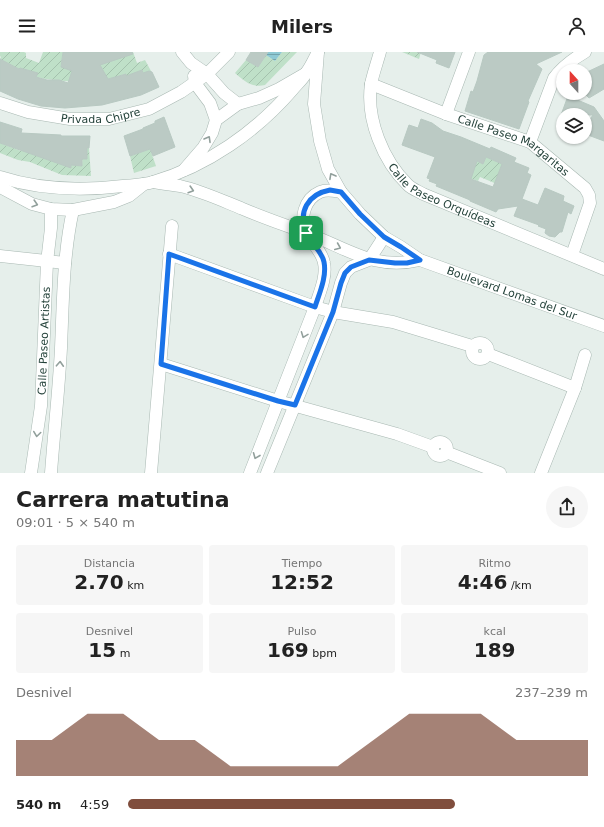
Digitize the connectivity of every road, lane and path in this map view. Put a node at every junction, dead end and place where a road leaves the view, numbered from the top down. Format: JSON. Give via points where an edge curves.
{"nodes":[{"id":1,"x":182,"y":52,"type":"edge"},
{"id":2,"x":229,"y":52,"type":"edge"},
{"id":3,"x":318,"y":52,"type":"edge"},
{"id":4,"x":380,"y":52,"type":"edge"},
{"id":5,"x":469,"y":52,"type":"edge"},
{"id":6,"x":585,"y":52,"type":"edge"},
{"id":7,"x":191,"y":63,"type":"junction"},
{"id":8,"x":306,"y":73,"type":"junction"},
{"id":9,"x":207,"y":74,"type":"junction"},
{"id":10,"x":195,"y":83,"type":"junction"},
{"id":11,"x":371,"y":84,"type":"junction"},
{"id":12,"x":0,"y":104,"type":"edge"},
{"id":13,"x":238,"y":104,"type":"junction"},
{"id":14,"x":446,"y":114,"type":"junction"},
{"id":15,"x":216,"y":120,"type":"junction"},
{"id":16,"x":530,"y":142,"type":"junction"},
{"id":17,"x":184,"y":170,"type":"junction"},
{"id":18,"x":0,"y":176,"type":"edge"},
{"id":19,"x":148,"y":183,"type":"junction"},
{"id":20,"x":0,"y":187,"type":"edge"},
{"id":21,"x":341,"y":192,"type":"junction"},
{"id":22,"x":51,"y":209,"type":"junction"},
{"id":23,"x":73,"y":210,"type":"junction"},
{"id":24,"x":172,"y":226,"type":"dead end"},
{"id":25,"x":306,"y":233,"type":"junction"},
{"id":26,"x":384,"y":237,"type":"junction"},
{"id":27,"x":169,"y":254,"type":"junction"},
{"id":28,"x":572,"y":255,"type":"junction"},
{"id":29,"x":0,"y":256,"type":"edge"},
{"id":30,"x":369,"y":260,"type":"junction"},
{"id":31,"x":420,"y":260,"type":"junction"},
{"id":32,"x":47,"y":262,"type":"junction"},
{"id":33,"x":65,"y":263,"type":"junction"},
{"id":34,"x":604,"y":269,"type":"edge"},
{"id":35,"x":315,"y":307,"type":"junction"},
{"id":36,"x":333,"y":312,"type":"junction"},
{"id":37,"x":604,"y":326,"type":"edge"},
{"id":38,"x":585,"y":355,"type":"dead end"},
{"id":39,"x":161,"y":364,"type":"junction"},
{"id":40,"x":42,"y":383,"type":"junction"},
{"id":41,"x":59,"y":385,"type":"junction"},
{"id":42,"x":575,"y":388,"type":"junction"},
{"id":43,"x":278,"y":401,"type":"junction"},
{"id":44,"x":295,"y":405,"type":"junction"},
{"id":45,"x":40,"y":406,"type":"junction"},
{"id":46,"x":56,"y":408,"type":"junction"},
{"id":47,"x":31,"y":473,"type":"edge"},
{"id":48,"x":51,"y":473,"type":"edge"},
{"id":49,"x":151,"y":473,"type":"edge"},
{"id":50,"x":250,"y":473,"type":"edge"},
{"id":51,"x":267,"y":473,"type":"edge"},
{"id":52,"x":500,"y":473,"type":"edge"},
{"id":53,"x":541,"y":473,"type":"edge"}],
"edges":[{"from":1,"to":7,"type":"street"},
{"from":2,"to":9,"type":"street","name":"Privada Chipre"},
{"from":3,"to":8,"type":"street"},
{"from":21,"to":3,"type":"street","name":"Boulevard Lomas del Sur","one_way":true,"via":[[328,169],[320,141],[314,104]]},
{"from":4,"to":11,"type":"street","name":"Calle Paseo Orquídeas"},
{"from":5,"to":14,"type":"street"},
{"from":6,"to":16,"type":"street","via":[[560,69],[554,78]]},
{"from":7,"to":9,"type":"street"},
{"from":7,"to":10,"type":"street"},
{"from":8,"to":13,"type":"street","via":[[279,89]]},
{"from":8,"to":17,"type":"street","via":[[280,104],[247,134],[210,158]]},
{"from":9,"to":10,"type":"street","name":"Privada Chipre"},
{"from":9,"to":13,"type":"street"},
{"from":10,"to":12,"type":"street","name":"Privada Chipre","via":[[149,109],[109,119],[70,119]]},
{"from":10,"to":15,"type":"street","via":[[210,103]]},
{"from":11,"to":14,"type":"street","name":"Calle Paseo Margaritas"},
{"from":11,"to":28,"type":"street","name":"Calle Paseo Orquídeas","via":[[370,105],[375,129],[393,169],[409,186]]},
{"from":13,"to":15,"type":"street"},
{"from":14,"to":16,"type":"street","name":"Calle Paseo Margaritas"},
{"from":17,"to":15,"type":"street","one_way":true,"via":[[203,148]]},
{"from":16,"to":28,"type":"street","name":"Calle Paseo Margaritas","via":[[585,188],[589,195],[590,203]]},
{"from":17,"to":19,"type":"street"},
{"from":18,"to":19,"type":"street","via":[[17,182],[58,189],[98,189]]},
{"from":19,"to":23,"type":"street","via":[[129,196],[114,202]]},
{"from":19,"to":25,"type":"street","name":"Boulevard Lomas del Sur","one_way":true,"via":[[180,187],[209,195]]},
{"from":20,"to":22,"type":"street","one_way":true,"via":[[32,204]]},
{"from":21,"to":25,"type":"street","via":[[321,192],[309,200],[303,219]]},
{"from":21,"to":26,"type":"street","name":"Boulevard Lomas del Sur"},
{"from":22,"to":23,"type":"street"},
{"from":22,"to":32,"type":"street","name":"Calle Paseo Artistas"},
{"from":23,"to":33,"type":"street","name":"Calle Paseo Artistas"},
{"from":24,"to":27,"type":"street"},
{"from":25,"to":30,"type":"street","name":"Boulevard Lomas del Sur","one_way":true},
{"from":25,"to":35,"type":"street","via":[[322,255],[325,268]]},
{"from":26,"to":30,"type":"street"},
{"from":26,"to":31,"type":"street","name":"Boulevard Lomas del Sur"},
{"from":27,"to":35,"type":"street"},
{"from":27,"to":39,"type":"street"},
{"from":28,"to":34,"type":"street","name":"Calle Paseo Orquídeas"},
{"from":29,"to":32,"type":"street"},
{"from":30,"to":31,"type":"street","name":"Boulevard Lomas del Sur","via":[[395,263]]},
{"from":30,"to":36,"type":"street","via":[[351,267],[345,273]]},
{"from":31,"to":37,"type":"street","name":"Boulevard Lomas del Sur"},
{"from":32,"to":33,"type":"street"},
{"from":32,"to":40,"type":"street","name":"Calle Paseo Artistas"},
{"from":41,"to":33,"type":"street","name":"Calle Paseo Artistas","one_way":true},
{"from":35,"to":36,"type":"street"},
{"from":35,"to":43,"type":"street","one_way":true},
{"from":36,"to":42,"type":"street","via":[[393,322],[472,346],[481,342],[489,349],[488,354]]},
{"from":36,"to":44,"type":"street"},
{"from":38,"to":42,"type":"street"},
{"from":39,"to":43,"type":"street"},
{"from":39,"to":49,"type":"street"},
{"from":40,"to":41,"type":"street"},
{"from":40,"to":45,"type":"street","name":"Calle Paseo Artistas"},
{"from":41,"to":46,"type":"street","name":"Calle Paseo Artistas"},
{"from":42,"to":53,"type":"street"},
{"from":43,"to":44,"type":"street"},
{"from":43,"to":50,"type":"street","one_way":true},
{"from":44,"to":51,"type":"street"},
{"from":44,"to":52,"type":"street","via":[[433,447],[437,443],[442,443],[446,447],[446,452]]},
{"from":45,"to":46,"type":"street"},
{"from":45,"to":47,"type":"street","name":"Calle Paseo Artistas","one_way":true},
{"from":46,"to":48,"type":"street","name":"Calle Paseo Artistas"}]}
